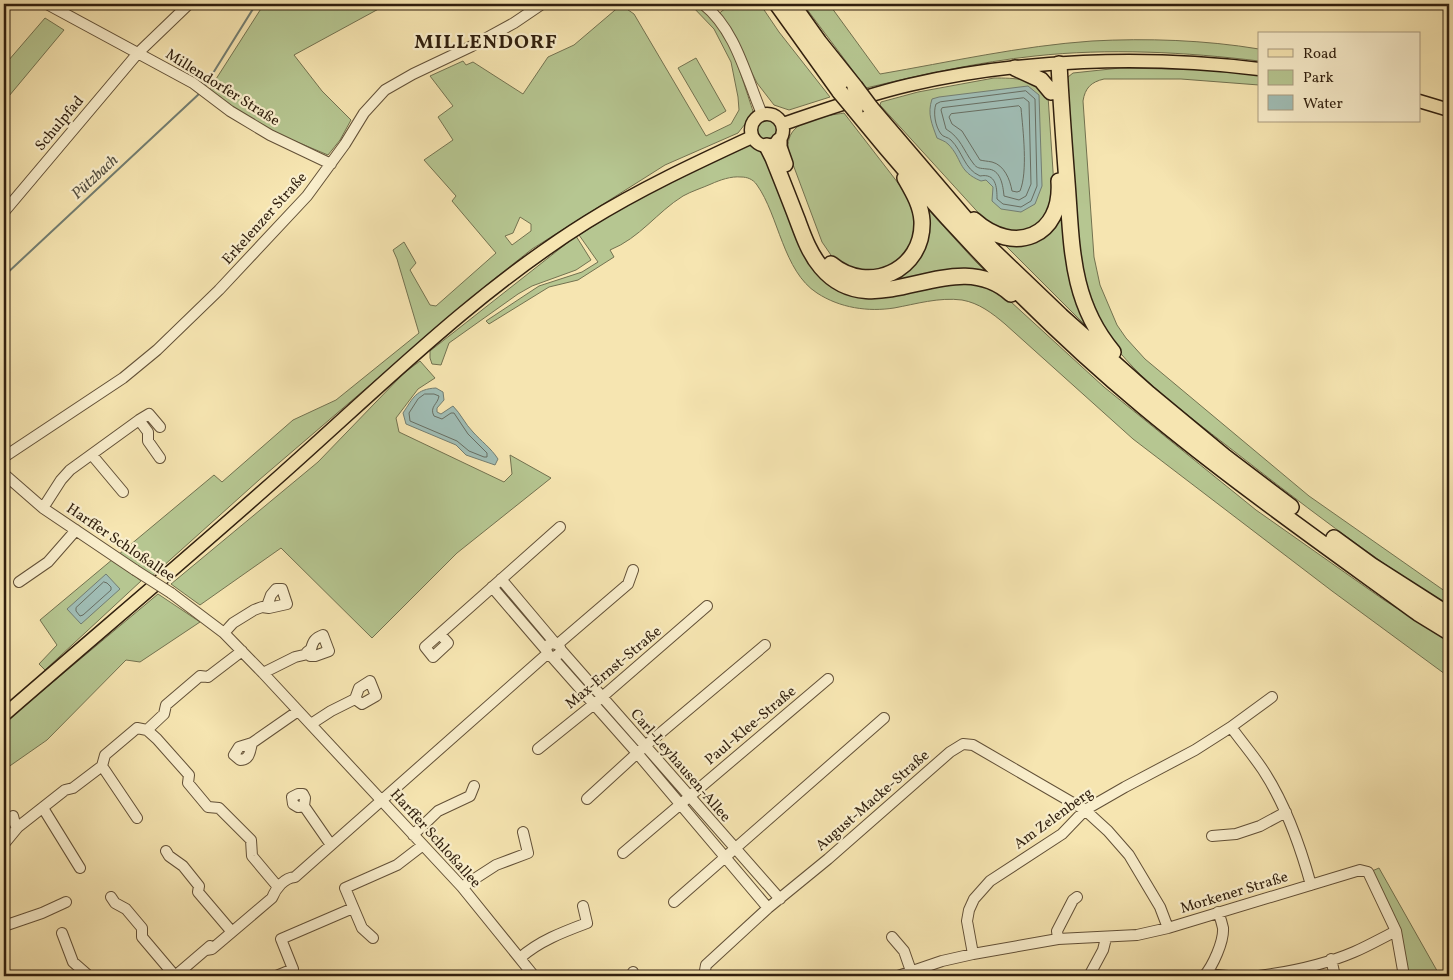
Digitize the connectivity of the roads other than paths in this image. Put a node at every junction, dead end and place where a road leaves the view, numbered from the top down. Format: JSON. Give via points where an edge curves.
{"nodes":[{"id":1,"x":47,"y":4,"type":"edge"},
{"id":2,"x":189,"y":4,"type":"edge"},
{"id":3,"x":542,"y":4,"type":"edge"},
{"id":4,"x":703,"y":4,"type":"edge"},
{"id":5,"x":777,"y":4,"type":"edge"},
{"id":6,"x":792,"y":4,"type":"edge"},
{"id":7,"x":138,"y":53,"type":"junction"},
{"id":8,"x":1054,"y":64,"type":"junction"},
{"id":9,"x":1015,"y":68,"type":"junction"},
{"id":10,"x":1258,"y":69,"type":"edge"},
{"id":11,"x":1051,"y":92,"type":"junction"},
{"id":12,"x":1420,"y":101,"type":"edge"},
{"id":13,"x":863,"y":109,"type":"junction"},
{"id":14,"x":1449,"y":110,"type":"edge"},
{"id":15,"x":762,"y":114,"type":"junction"},
{"id":16,"x":783,"y":124,"type":"junction"},
{"id":17,"x":752,"y":137,"type":"junction"},
{"id":18,"x":773,"y":144,"type":"junction"},
{"id":19,"x":887,"y":150,"type":"junction"},
{"id":20,"x":331,"y":164,"type":"junction"},
{"id":21,"x":944,"y":195,"type":"junction"},
{"id":22,"x":4,"y":212,"type":"edge"},
{"id":23,"x":1054,"y":327,"type":"junction"},
{"id":24,"x":1149,"y":394,"type":"junction"},
{"id":25,"x":139,"y":420,"type":"junction"},
{"id":26,"x":160,"y":427,"type":"dead end"},
{"id":27,"x":92,"y":455,"type":"junction"},
{"id":28,"x":4,"y":457,"type":"edge"},
{"id":29,"x":160,"y":458,"type":"dead end"},
{"id":30,"x":4,"y":474,"type":"edge"},
{"id":31,"x":123,"y":492,"type":"dead end"},
{"id":32,"x":43,"y":508,"type":"junction"},
{"id":33,"x":560,"y":527,"type":"dead end"},
{"id":34,"x":76,"y":530,"type":"junction"},
{"id":35,"x":633,"y":570,"type":"dead end"},
{"id":36,"x":501,"y":579,"type":"junction"},
{"id":37,"x":19,"y":582,"type":"dead end"},
{"id":38,"x":492,"y":587,"type":"junction"},
{"id":39,"x":707,"y":606,"type":"dead end"},
{"id":40,"x":269,"y":608,"type":"dead end"},
{"id":41,"x":1449,"y":615,"type":"edge"},
{"id":42,"x":1449,"y":632,"type":"edge"},
{"id":43,"x":224,"y":633,"type":"junction"},
{"id":44,"x":440,"y":634,"type":"dead end"},
{"id":45,"x":765,"y":645,"type":"dead end"},
{"id":46,"x":558,"y":646,"type":"junction"},
{"id":47,"x":242,"y":651,"type":"junction"},
{"id":48,"x":308,"y":654,"type":"dead end"},
{"id":49,"x":548,"y":654,"type":"junction"},
{"id":50,"x":263,"y":673,"type":"junction"},
{"id":51,"x":828,"y":679,"type":"dead end"},
{"id":52,"x":1272,"y":698,"type":"dead end"},
{"id":53,"x":355,"y":699,"type":"dead end"},
{"id":54,"x":598,"y":701,"type":"junction"},
{"id":55,"x":298,"y":711,"type":"junction"},
{"id":56,"x":4,"y":715,"type":"edge"},
{"id":57,"x":884,"y":718,"type":"dead end"},
{"id":58,"x":311,"y":724,"type":"junction"},
{"id":59,"x":1231,"y":727,"type":"junction"},
{"id":60,"x":148,"y":730,"type":"junction"},
{"id":61,"x":252,"y":743,"type":"dead end"},
{"id":62,"x":538,"y":749,"type":"dead end"},
{"id":63,"x":641,"y":749,"type":"junction"},
{"id":64,"x":102,"y":766,"type":"junction"},
{"id":65,"x":474,"y":786,"type":"dead end"},
{"id":66,"x":689,"y":796,"type":"junction"},
{"id":67,"x":587,"y":800,"type":"dead end"},
{"id":68,"x":382,"y":801,"type":"junction"},
{"id":69,"x":681,"y":804,"type":"junction"},
{"id":70,"x":304,"y":806,"type":"dead end"},
{"id":71,"x":43,"y":808,"type":"junction"},
{"id":72,"x":1086,"y":810,"type":"junction"},
{"id":73,"x":1286,"y":812,"type":"junction"},
{"id":74,"x":13,"y":816,"type":"dead end"},
{"id":75,"x":137,"y":818,"type":"dead end"},
{"id":76,"x":18,"y":827,"type":"junction"},
{"id":77,"x":523,"y":832,"type":"dead end"},
{"id":78,"x":413,"y":835,"type":"junction"},
{"id":79,"x":1212,"y":836,"type":"dead end"},
{"id":80,"x":4,"y":844,"type":"edge"},
{"id":81,"x":331,"y":845,"type":"junction"},
{"id":82,"x":423,"y":845,"type":"junction"},
{"id":83,"x":734,"y":849,"type":"junction"},
{"id":84,"x":166,"y":851,"type":"dead end"},
{"id":85,"x":623,"y":853,"type":"dead end"},
{"id":86,"x":725,"y":857,"type":"junction"},
{"id":87,"x":80,"y":868,"type":"dead end"},
{"id":88,"x":1311,"y":885,"type":"junction"},
{"id":89,"x":462,"y":887,"type":"junction"},
{"id":90,"x":276,"y":889,"type":"junction"},
{"id":91,"x":111,"y":897,"type":"dead end"},
{"id":92,"x":1077,"y":897,"type":"dead end"},
{"id":93,"x":780,"y":899,"type":"junction"},
{"id":94,"x":66,"y":902,"type":"dead end"},
{"id":95,"x":674,"y":902,"type":"dead end"},
{"id":96,"x":583,"y":906,"type":"dead end"},
{"id":97,"x":353,"y":908,"type":"junction"},
{"id":98,"x":768,"y":908,"type":"junction"},
{"id":99,"x":1218,"y":912,"type":"junction"},
{"id":100,"x":4,"y":926,"type":"edge"},
{"id":101,"x":1168,"y":928,"type":"junction"},
{"id":102,"x":1396,"y":931,"type":"junction"},
{"id":103,"x":62,"y":933,"type":"dead end"},
{"id":104,"x":230,"y":934,"type":"junction"},
{"id":105,"x":892,"y":937,"type":"dead end"},
{"id":106,"x":373,"y":938,"type":"dead end"},
{"id":107,"x":1106,"y":938,"type":"junction"},
{"id":108,"x":1058,"y":939,"type":"junction"},
{"id":109,"x":973,"y":954,"type":"junction"},
{"id":110,"x":520,"y":958,"type":"junction"},
{"id":111,"x":1331,"y":959,"type":"junction"},
{"id":112,"x":911,"y":970,"type":"junction"},
{"id":113,"x":294,"y":973,"type":"edge"},
{"id":114,"x":1206,"y":975,"type":"edge"},
{"id":115,"x":89,"y":976,"type":"edge"},
{"id":116,"x":175,"y":976,"type":"edge"},
{"id":117,"x":276,"y":976,"type":"edge"},
{"id":118,"x":534,"y":976,"type":"edge"},
{"id":119,"x":704,"y":976,"type":"edge"},
{"id":120,"x":898,"y":976,"type":"edge"},
{"id":121,"x":1089,"y":976,"type":"edge"},
{"id":122,"x":1228,"y":976,"type":"edge"},
{"id":123,"x":1259,"y":976,"type":"edge"},
{"id":124,"x":1335,"y":976,"type":"edge"},
{"id":125,"x":1404,"y":976,"type":"edge"}],
"edges":[{"from":1,"to":7,"type":"street","name":"Millendorfer Straße"},
{"from":2,"to":7,"type":"street","name":"Schulpfad"},
{"from":3,"to":20,"type":"street","name":"Erkelenzer Straße","via":[[498,32],[385,90],[364,113]]},
{"from":4,"to":15,"type":"street","via":[[723,26],[733,44]]},
{"from":5,"to":13,"type":"highway","bridge":true,"via":[[840,92]]},
{"from":6,"to":13,"type":"highway","bridge":true,"via":[[855,87]]},
{"from":7,"to":20,"type":"street","name":"Millendorfer Straße","via":[[270,135]]},
{"from":7,"to":22,"type":"street","name":"Schulpfad"},
{"from":8,"to":9,"type":"main road"},
{"from":8,"to":10,"type":"main road","via":[[1166,61]]},
{"from":8,"to":11,"type":"highway"},
{"from":8,"to":24,"type":"highway","via":[[1079,291],[1103,341],[1142,380]]},
{"from":9,"to":11,"type":"highway","via":[[1041,80]]},
{"from":9,"to":16,"type":"main road","via":[[909,85],[842,103]]},
{"from":11,"to":21,"type":"highway","via":[[1059,188],[1054,213],[1046,226],[1025,238],[999,237]]},
{"from":12,"to":14,"type":"main road"},
{"from":13,"to":19,"type":"highway"},
{"from":13,"to":21,"type":"highway"},
{"from":15,"to":16,"type":"main road","via":[[772,114]]},
{"from":15,"to":17,"type":"main road","via":[[751,126]]},
{"from":16,"to":18,"type":"main road","via":[[783,133]]},
{"from":17,"to":18,"type":"main road","via":[[758,143]]},
{"from":17,"to":56,"type":"main road","via":[[630,196],[528,262],[418,352],[281,476]]},
{"from":18,"to":19,"type":"highway","via":[[781,154],[826,259],[840,271],[864,278],[882,276],[900,268],[916,249],[921,232],[917,201]]},
{"from":18,"to":23,"type":"highway","via":[[773,158],[806,241],[819,265],[832,278],[870,291],[951,276],[980,278],[1007,290]]},
{"from":19,"to":23,"type":"highway","via":[[985,259]]},
{"from":20,"to":28,"type":"street","name":"Erkelenzer Straße","via":[[307,196],[157,350],[123,378]]},
{"from":21,"to":24,"type":"highway","via":[[992,250]]},
{"from":23,"to":42,"type":"highway","via":[[1143,407],[1217,466],[1418,613]]},
{"from":24,"to":41,"type":"highway","via":[[1312,523]]},
{"from":25,"to":26,"type":"street","via":[[149,414]]},
{"from":25,"to":27,"type":"street"},
{"from":25,"to":29,"type":"street"},
{"from":27,"to":31,"type":"street"},
{"from":27,"to":32,"type":"street","via":[[70,470]]},
{"from":30,"to":32,"type":"street","name":"Harffer Schloßallee"},
{"from":32,"to":34,"type":"street","name":"Harffer Schloßallee"},
{"from":33,"to":36,"type":"street"},
{"from":34,"to":37,"type":"street","via":[[48,562]]},
{"from":34,"to":43,"type":"street","name":"Harffer Schloßallee","bridge":true,"via":[[171,593]]},
{"from":35,"to":46,"type":"street","via":[[628,584]]},
{"from":36,"to":38,"type":"street"},
{"from":36,"to":46,"type":"street","name":"Carl-Leyhausen-Allee"},
{"from":38,"to":44,"type":"street"},
{"from":38,"to":49,"type":"street","name":"Carl-Leyhausen-Allee"},
{"from":39,"to":54,"type":"street","name":"Max-Ernst-Straße"},
{"from":40,"to":43,"type":"street","via":[[262,607],[242,616]]},
{"from":43,"to":47,"type":"street","name":"Harffer Schloßallee"},
{"from":45,"to":63,"type":"street"},
{"from":46,"to":49,"type":"street","via":[[548,645]]},
{"from":46,"to":54,"type":"street","name":"Carl-Leyhausen-Allee"},
{"from":47,"to":50,"type":"street","name":"Harffer Schloßallee"},
{"from":47,"to":60,"type":"street","via":[[208,677],[200,676],[166,705],[164,714]]},
{"from":48,"to":50,"type":"street"},
{"from":49,"to":54,"type":"street","name":"Carl-Leyhausen-Allee"},
{"from":49,"to":68,"type":"street"},
{"from":50,"to":55,"type":"street","name":"Harffer Schloßallee"},
{"from":51,"to":66,"type":"street","name":"Paul-Klee-Straße"},
{"from":52,"to":59,"type":"street","name":"Am Zelenberg"},
{"from":53,"to":58,"type":"street"},
{"from":54,"to":62,"type":"street","name":"Max-Ernst-Straße"},
{"from":54,"to":63,"type":"street","name":"Carl-Leyhausen-Allee"},
{"from":55,"to":58,"type":"street","name":"Harffer Schloßallee"},
{"from":55,"to":61,"type":"street"},
{"from":57,"to":83,"type":"street"},
{"from":58,"to":68,"type":"street","name":"Harffer Schloßallee"},
{"from":59,"to":72,"type":"street","name":"Am Zelenberg"},
{"from":59,"to":73,"type":"street","via":[[1264,771]]},
{"from":60,"to":64,"type":"street","via":[[137,728],[105,755]]},
{"from":60,"to":90,"type":"street","via":[[189,775],[188,783],[203,802],[208,807],[219,808],[250,840],[252,856]]},
{"from":63,"to":66,"type":"street","name":"Carl-Leyhausen-Allee"},
{"from":63,"to":67,"type":"street"},
{"from":63,"to":69,"type":"street","name":"Carl-Leyhausen-Allee"},
{"from":64,"to":71,"type":"street"},
{"from":64,"to":75,"type":"street"},
{"from":65,"to":78,"type":"street","via":[[470,796],[438,811]]},
{"from":66,"to":69,"type":"street","name":"Paul-Klee-Straße"},
{"from":66,"to":83,"type":"street","name":"Carl-Leyhausen-Allee"},
{"from":68,"to":78,"type":"street","name":"Harffer Schloßallee"},
{"from":68,"to":81,"type":"street"},
{"from":69,"to":85,"type":"street","name":"Paul-Klee-Straße"},
{"from":69,"to":86,"type":"street","name":"Carl-Leyhausen-Allee"},
{"from":70,"to":81,"type":"street"},
{"from":71,"to":76,"type":"street"},
{"from":71,"to":87,"type":"street"},
{"from":72,"to":93,"type":"street","name":"August-Macke-Straße","via":[[973,745],[963,744]]},
{"from":72,"to":101,"type":"street","name":"August-Macke-Straße","via":[[1129,855],[1160,907]]},
{"from":72,"to":109,"type":"street","name":"Am Zelenberg","via":[[1062,834],[980,890],[967,921]]},
{"from":73,"to":79,"type":"street","via":[[1236,834]]},
{"from":73,"to":88,"type":"street"},
{"from":74,"to":76,"type":"street"},
{"from":76,"to":80,"type":"street"},
{"from":77,"to":89,"type":"street","via":[[528,853],[496,865]]},
{"from":78,"to":82,"type":"street","name":"Harffer Schloßallee"},
{"from":81,"to":90,"type":"street"},
{"from":82,"to":89,"type":"street","name":"Harffer Schloßallee"},
{"from":82,"to":97,"type":"street","via":[[397,865],[345,888]]},
{"from":83,"to":86,"type":"street"},
{"from":83,"to":93,"type":"street","name":"Carl-Leyhausen-Allee"},
{"from":84,"to":104,"type":"street","via":[[199,886],[198,892]]},
{"from":86,"to":95,"type":"street"},
{"from":86,"to":98,"type":"street","name":"Carl-Leyhausen-Allee"},
{"from":88,"to":99,"type":"street","name":"Morkener Straße"},
{"from":88,"to":102,"type":"street","name":"Morkener Straße","via":[[1360,870],[1368,872]]},
{"from":89,"to":110,"type":"street","name":"Harffer Schloßallee"},
{"from":90,"to":104,"type":"street","via":[[258,903],[258,909]]},
{"from":91,"to":116,"type":"street","via":[[142,928],[142,937]]},
{"from":92,"to":108,"type":"street","via":[[1057,931]]},
{"from":93,"to":98,"type":"street","name":"August-Macke-Straße"},
{"from":94,"to":100,"type":"street","via":[[53,911]]},
{"from":96,"to":110,"type":"street","via":[[587,923],[539,944]]},
{"from":97,"to":106,"type":"street","via":[[362,928]]},
{"from":97,"to":113,"type":"street","via":[[282,939]]},
{"from":98,"to":119,"type":"street","name":"August-Macke-Straße","via":[[706,965]]},
{"from":99,"to":101,"type":"street","name":"Morkener Straße"},
{"from":99,"to":114,"type":"street","via":[[1223,936]]},
{"from":101,"to":107,"type":"street","name":"Morkener Straße"},
{"from":102,"to":111,"type":"street"},
{"from":102,"to":125,"type":"street"},
{"from":103,"to":115,"type":"street","via":[[74,962]]},
{"from":104,"to":116,"type":"street","via":[[222,935]]},
{"from":105,"to":112,"type":"street","via":[[904,951]]},
{"from":107,"to":108,"type":"street","name":"Morkener Straße"},
{"from":107,"to":121,"type":"street"},
{"from":108,"to":109,"type":"street","name":"Morkener Straße"},
{"from":109,"to":112,"type":"street","name":"Morkener Straße"},
{"from":110,"to":118,"type":"street","name":"Harffer Schloßallee"},
{"from":111,"to":123,"type":"street"},
{"from":111,"to":124,"type":"street"},
{"from":112,"to":120,"type":"street","name":"Morkener Straße"},
{"from":113,"to":117,"type":"street"},
{"from":114,"to":122,"type":"street"}]}
